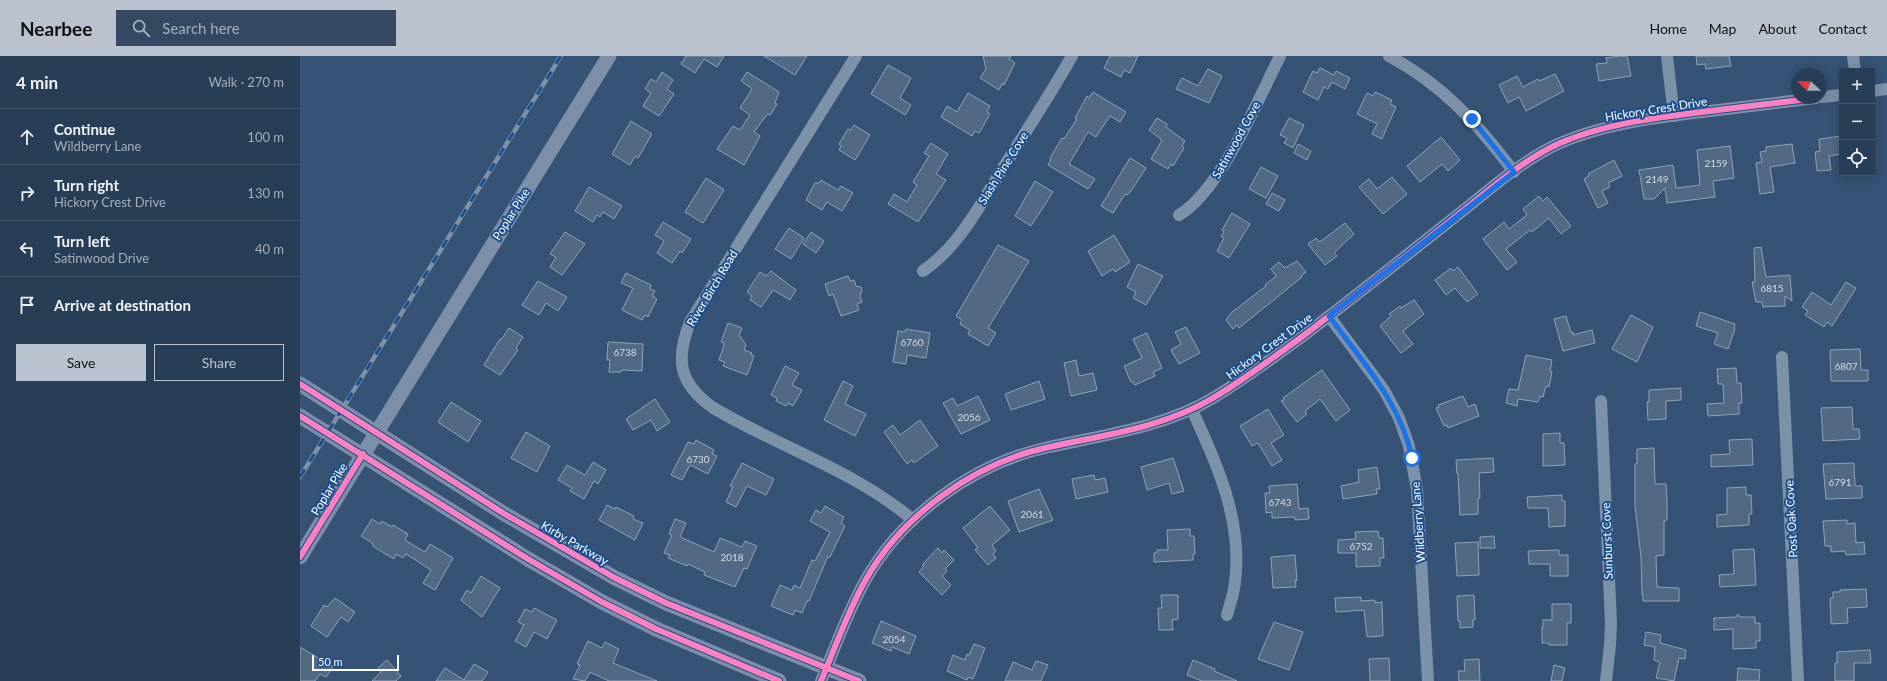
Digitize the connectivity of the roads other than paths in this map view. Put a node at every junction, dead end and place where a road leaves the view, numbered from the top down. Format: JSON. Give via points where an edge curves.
{"nodes":[{"id":1,"x":609,"y":56,"type":"edge"},
{"id":2,"x":856,"y":56,"type":"edge"},
{"id":3,"x":1072,"y":56,"type":"edge"},
{"id":4,"x":1280,"y":56,"type":"edge"},
{"id":5,"x":1388,"y":56,"type":"edge"},
{"id":6,"x":1667,"y":56,"type":"edge"},
{"id":7,"x":1853,"y":56,"type":"edge"},
{"id":8,"x":1855,"y":68,"type":"edge"},
{"id":9,"x":1887,"y":89,"type":"edge"},
{"id":10,"x":1875,"y":91,"type":"edge"},
{"id":11,"x":1839,"y":95,"type":"edge"},
{"id":12,"x":1827,"y":96,"type":"edge"},
{"id":13,"x":1791,"y":101,"type":"edge"},
{"id":14,"x":1674,"y":116,"type":"junction"},
{"id":15,"x":1514,"y":172,"type":"junction"},
{"id":16,"x":1180,"y":215,"type":"dead end"},
{"id":17,"x":923,"y":271,"type":"dead end"},
{"id":18,"x":1329,"y":316,"type":"junction"},
{"id":19,"x":1782,"y":356,"type":"dead end"},
{"id":20,"x":300,"y":384,"type":"edge"},
{"id":21,"x":1601,"y":400,"type":"dead end"},
{"id":22,"x":1192,"y":410,"type":"junction"},
{"id":23,"x":300,"y":416,"type":"edge"},
{"id":24,"x":377,"y":431,"type":"junction"},
{"id":25,"x":363,"y":454,"type":"junction"},
{"id":26,"x":913,"y":520,"type":"junction"},
{"id":27,"x":300,"y":557,"type":"edge"},
{"id":28,"x":1227,"y":615,"type":"dead end"},
{"id":29,"x":824,"y":674,"type":"edge"},
{"id":30,"x":779,"y":681,"type":"edge"},
{"id":31,"x":860,"y":681,"type":"edge"},
{"id":32,"x":1428,"y":681,"type":"edge"},
{"id":33,"x":1606,"y":681,"type":"edge"},
{"id":34,"x":1798,"y":681,"type":"edge"}],
"edges":[{"from":1,"to":24,"type":"main road","name":"Poplar Pike"},
{"from":2,"to":26,"type":"street","name":"River Birch Road","via":[[690,322],[682,350],[683,366],[692,390],[712,407],[869,488],[892,502]]},
{"from":3,"to":17,"type":"street","name":"Slash Pine Cove","via":[[960,236],[939,261]]},
{"from":4,"to":16,"type":"street","name":"Satinwood Cove","via":[[1210,187],[1200,200]]},
{"from":5,"to":15,"type":"street","via":[[1425,79],[1459,106],[1484,132]]},
{"from":6,"to":14,"type":"street"},
{"from":7,"to":8,"type":"street"},
{"from":9,"to":10,"type":"street"},
{"from":11,"to":12,"type":"street"},
{"from":13,"to":14,"type":"street","name":"Hickory Crest Drive"},
{"from":14,"to":15,"type":"street","name":"Hickory Crest Drive","via":[[1610,127],[1582,135],[1559,144]]},
{"from":15,"to":18,"type":"street","name":"Hickory Crest Drive"},
{"from":18,"to":22,"type":"street","name":"Hickory Crest Drive","via":[[1234,385]]},
{"from":18,"to":32,"type":"street","name":"Wildberry Lane","via":[[1384,390],[1399,418],[1409,446],[1417,490]]},
{"from":19,"to":34,"type":"street","name":"Post Oak Cove"},
{"from":20,"to":24,"type":"main road","name":"Kirby Parkway"},
{"from":21,"to":33,"type":"street","name":"Sunburst Cove","via":[[1610,623]]},
{"from":22,"to":26,"type":"street","name":"Hickory Crest Drive","via":[[1148,425],[1007,459],[970,478]]},
{"from":22,"to":28,"type":"street","via":[[1216,462],[1234,529],[1236,572]]},
{"from":23,"to":25,"type":"main road"},
{"from":24,"to":25,"type":"main road","name":"Poplar Pike"},
{"from":24,"to":29,"type":"main road","name":"Kirby Parkway","via":[[509,517],[615,578]]},
{"from":25,"to":27,"type":"main road","name":"Poplar Pike"},
{"from":25,"to":30,"type":"main road","via":[[528,559],[602,602],[656,629]]},
{"from":26,"to":29,"type":"street","name":"Hickory Crest Drive","via":[[865,580]]},
{"from":29,"to":31,"type":"main road","name":"Kirby Parkway"}]}
